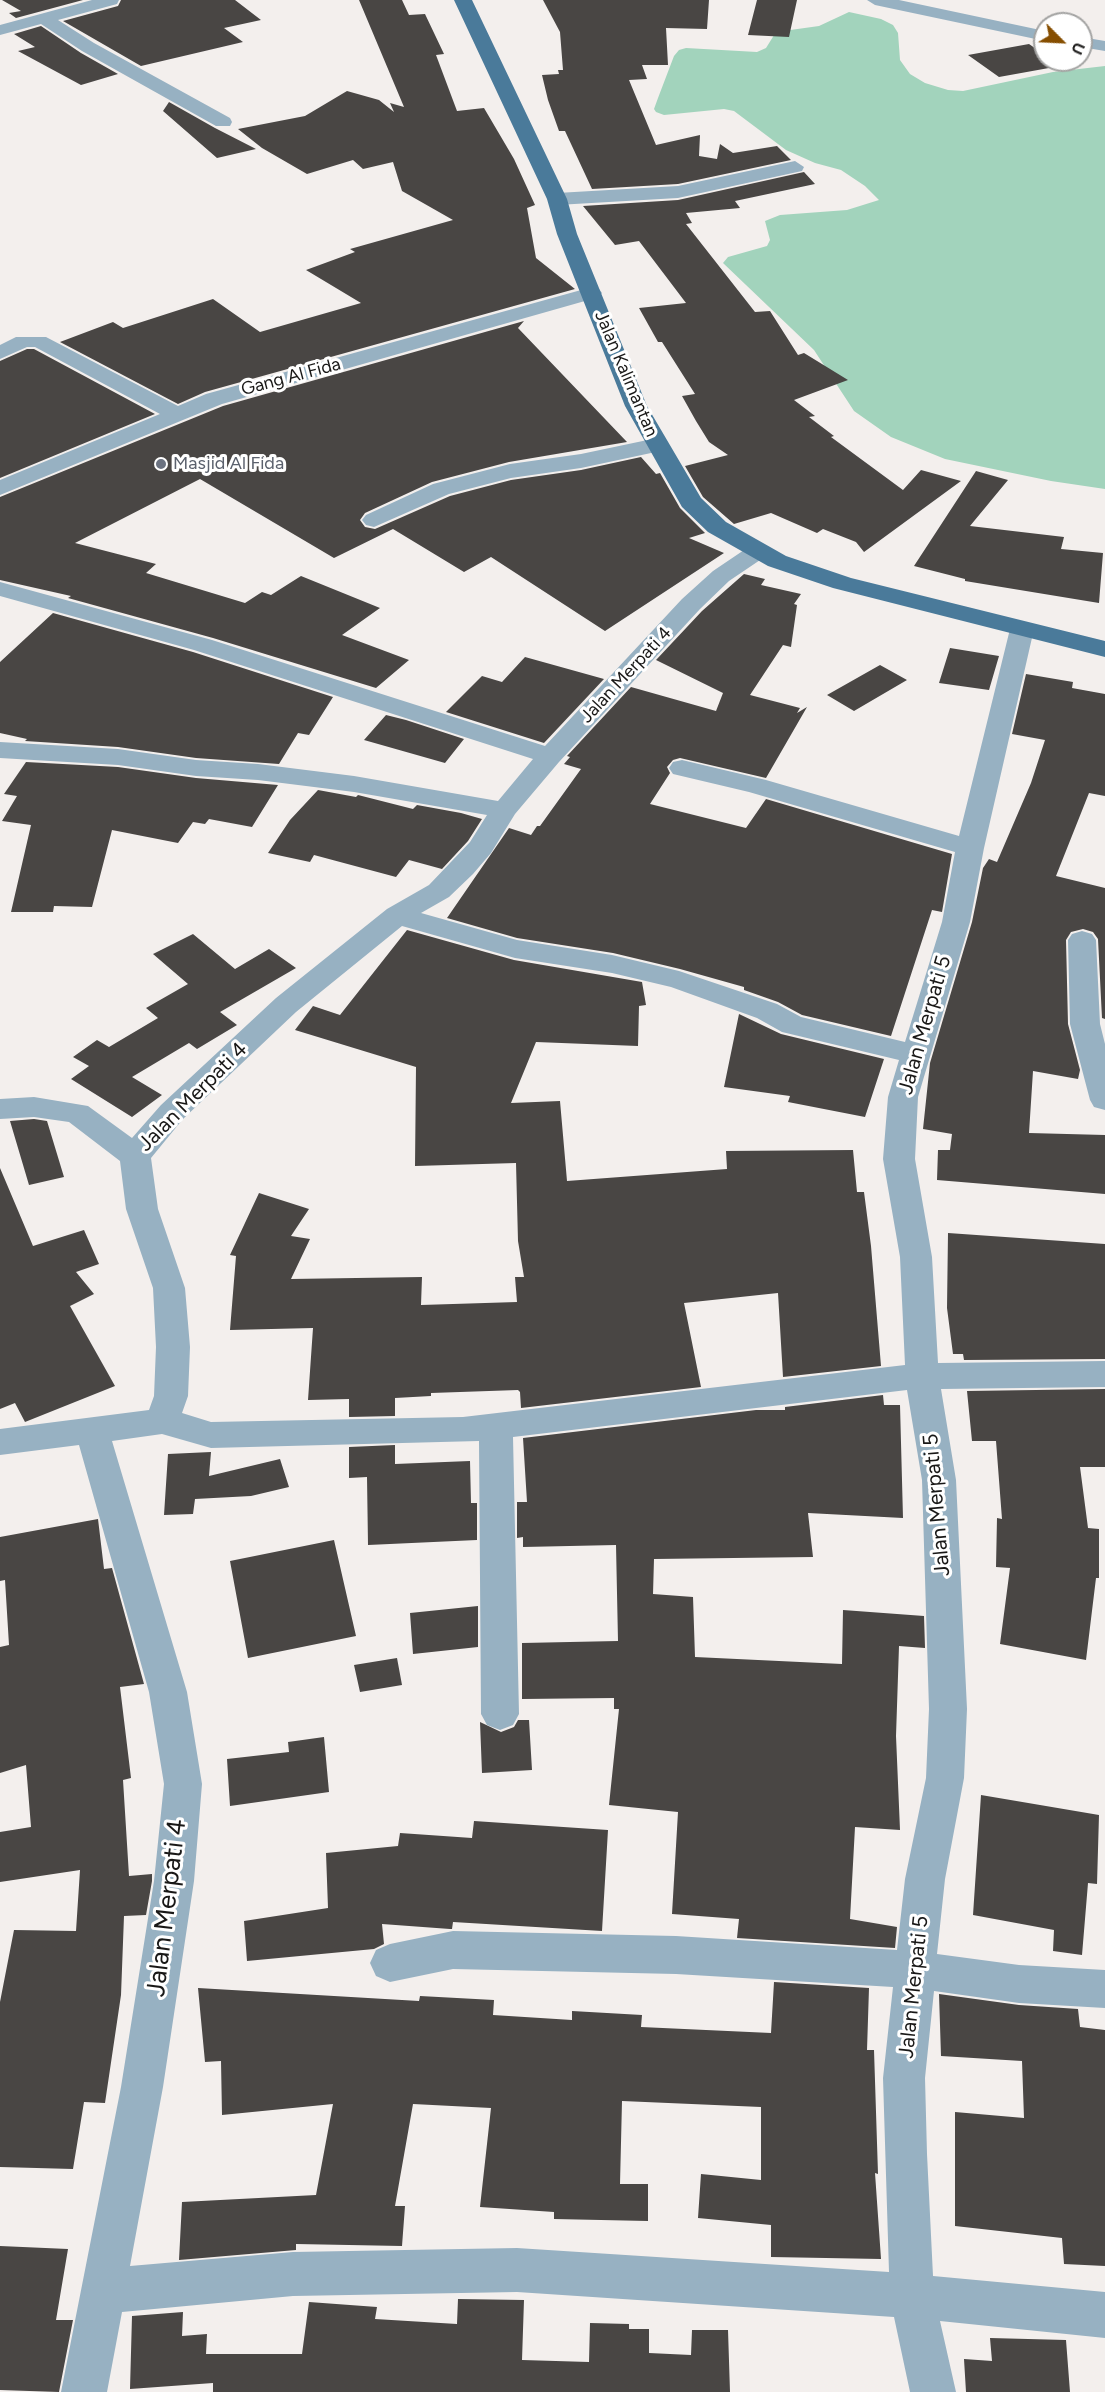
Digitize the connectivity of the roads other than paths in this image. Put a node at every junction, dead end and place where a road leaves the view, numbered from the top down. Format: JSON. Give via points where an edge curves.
{"nodes":[{"id":1,"x":111,"y":0,"type":"edge"},
{"id":2,"x":463,"y":0,"type":"edge"},
{"id":3,"x":875,"y":0,"type":"edge"},
{"id":4,"x":45,"y":19,"type":"junction"},
{"id":5,"x":0,"y":30,"type":"edge"},
{"id":6,"x":1033,"y":33,"type":"edge"},
{"id":7,"x":223,"y":122,"type":"dead end"},
{"id":8,"x":795,"y":167,"type":"dead end"},
{"id":9,"x":557,"y":199,"type":"junction"},
{"id":10,"x":592,"y":293,"type":"junction"},
{"id":11,"x":0,"y":353,"type":"edge"},
{"id":12,"x":175,"y":413,"type":"junction"},
{"id":13,"x":657,"y":445,"type":"junction"},
{"id":14,"x":0,"y":488,"type":"edge"},
{"id":15,"x":374,"y":520,"type":"dead end"},
{"id":16,"x":758,"y":551,"type":"junction"},
{"id":17,"x":5,"y":595,"type":"edge"},
{"id":18,"x":1022,"y":629,"type":"junction"},
{"id":19,"x":1105,"y":649,"type":"edge"},
{"id":20,"x":0,"y":750,"type":"edge"},
{"id":21,"x":550,"y":756,"type":"junction"},
{"id":22,"x":682,"y":768,"type":"dead end"},
{"id":23,"x":504,"y":810,"type":"junction"},
{"id":24,"x":970,"y":848,"type":"junction"},
{"id":25,"x":397,"y":915,"type":"junction"},
{"id":26,"x":1082,"y":940,"type":"dead end"},
{"id":27,"x":915,"y":1054,"type":"junction"},
{"id":28,"x":1105,"y":1100,"type":"edge"},
{"id":29,"x":0,"y":1109,"type":"edge"},
{"id":30,"x":135,"y":1156,"type":"junction"},
{"id":31,"x":1105,"y":1374,"type":"edge"},
{"id":32,"x":922,"y":1376,"type":"junction"},
{"id":33,"x":162,"y":1421,"type":"junction"},
{"id":34,"x":496,"y":1427,"type":"junction"},
{"id":35,"x":92,"y":1430,"type":"junction"},
{"id":36,"x":0,"y":1442,"type":"edge"},
{"id":37,"x":500,"y":1714,"type":"dead end"},
{"id":38,"x":390,"y":1963,"type":"dead end"},
{"id":39,"x":915,"y":1970,"type":"junction"},
{"id":40,"x":1105,"y":1989,"type":"edge"},
{"id":41,"x":105,"y":2291,"type":"junction"},
{"id":42,"x":912,"y":2296,"type":"junction"},
{"id":43,"x":1105,"y":2315,"type":"edge"},
{"id":44,"x":84,"y":2392,"type":"edge"},
{"id":45,"x":933,"y":2392,"type":"edge"}],
"edges":[{"from":1,"to":4,"type":"street"},
{"from":2,"to":9,"type":"main road","name":"Jalan Kalimantan"},
{"from":3,"to":6,"type":"street"},
{"from":4,"to":5,"type":"street"},
{"from":4,"to":7,"type":"street"},
{"from":8,"to":9,"type":"street","via":[[678,192]]},
{"from":9,"to":10,"type":"main road","name":"Jalan Kalimantan"},
{"from":10,"to":12,"type":"street","name":"Gang Al Fida","via":[[237,392]]},
{"from":10,"to":13,"type":"main road","name":"Jalan Kalimantan","via":[[636,406]]},
{"from":11,"to":12,"type":"street","via":[[23,341],[39,341]]},
{"from":12,"to":14,"type":"street","name":"Gang Al Fida"},
{"from":13,"to":15,"type":"street","via":[[510,471],[441,489]]},
{"from":13,"to":16,"type":"main road","name":"Jalan Kalimantan","via":[[691,502],[717,527]]},
{"from":16,"to":18,"type":"main road","name":"Jalan Kalimantan","via":[[842,583]]},
{"from":16,"to":21,"type":"street","name":"Jalan Merpati 4","via":[[721,576],[692,604]]},
{"from":17,"to":21,"type":"street","via":[[192,642]]},
{"from":18,"to":19,"type":"main road","name":"Jalan Kalimantan"},
{"from":18,"to":24,"type":"street","name":"Jalan Merpati 5"},
{"from":20,"to":23,"type":"street","via":[[118,757],[258,772]]},
{"from":21,"to":23,"type":"street","name":"Jalan Merpati 4"},
{"from":22,"to":24,"type":"street"},
{"from":23,"to":25,"type":"street","name":"Jalan Merpati 4","via":[[463,868],[439,891]]},
{"from":24,"to":27,"type":"street","name":"Jalan Merpati 5","via":[[956,922]]},
{"from":25,"to":27,"type":"street","via":[[515,949],[612,964],[679,980],[767,1011],[792,1025]]},
{"from":25,"to":30,"type":"street","name":"Jalan Merpati 4","via":[[286,1005],[172,1112]]},
{"from":26,"to":28,"type":"street","via":[[1085,1023]]},
{"from":27,"to":32,"type":"street","name":"Jalan Merpati 5","via":[[903,1097],[899,1159],[916,1257]]},
{"from":29,"to":30,"type":"street","via":[[34,1107],[76,1113]]},
{"from":30,"to":33,"type":"street","name":"Jalan Merpati 4","via":[[142,1209],[169,1288],[171,1396]]},
{"from":31,"to":32,"type":"street"},
{"from":32,"to":34,"type":"street"},
{"from":32,"to":39,"type":"street","name":"Jalan Merpati 5","via":[[939,1480],[948,1709],[945,1779],[925,1879]]},
{"from":33,"to":34,"type":"street","via":[[211,1435]]},
{"from":33,"to":35,"type":"street"},
{"from":34,"to":37,"type":"street"},
{"from":35,"to":36,"type":"street"},
{"from":35,"to":41,"type":"street","name":"Jalan Merpati 4","via":[[168,1692],[183,1784],[174,1881]]},
{"from":38,"to":39,"type":"street","via":[[453,1950],[676,1955]]},
{"from":39,"to":40,"type":"street","via":[[1019,1984]]},
{"from":39,"to":42,"type":"street","name":"Jalan Merpati 5","via":[[904,2078]]},
{"from":41,"to":42,"type":"street","via":[[293,2274],[517,2270]]},
{"from":41,"to":44,"type":"street","name":"Jalan Merpati 4"},
{"from":42,"to":43,"type":"street"},
{"from":42,"to":45,"type":"street","name":"Jalan Merpati 5"}]}
